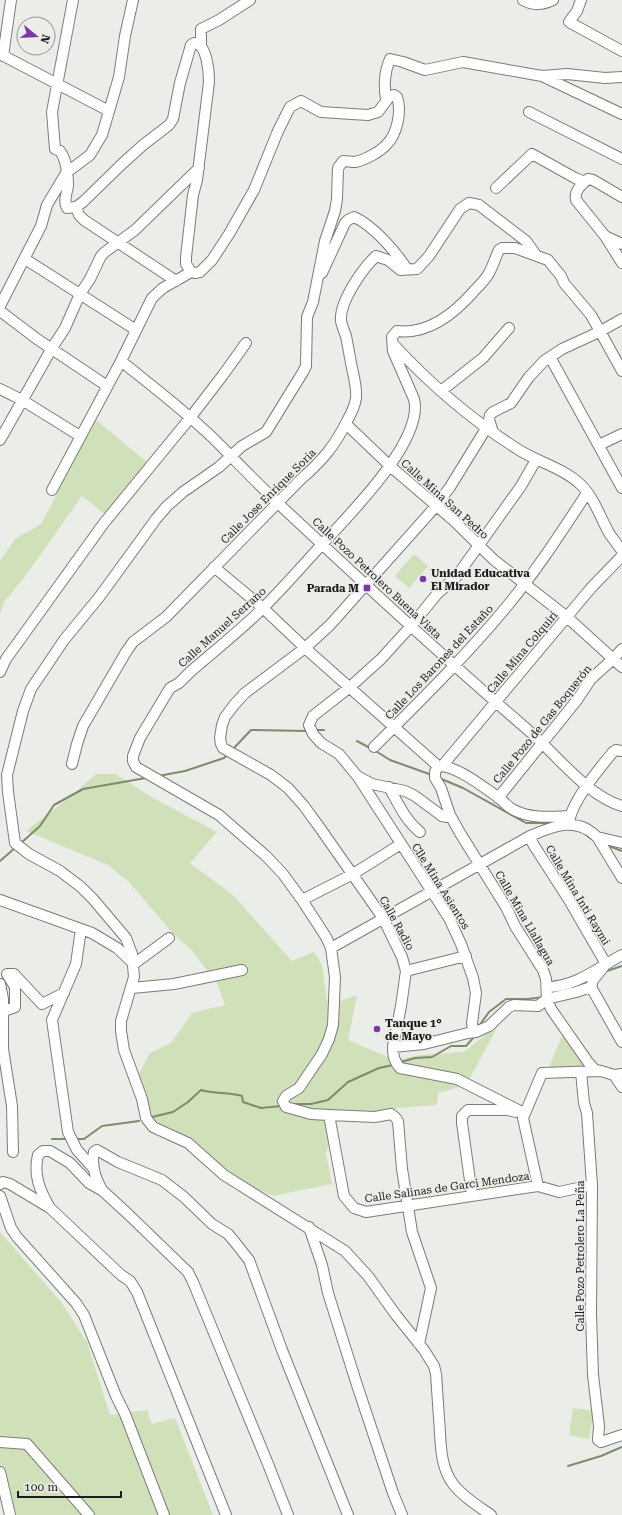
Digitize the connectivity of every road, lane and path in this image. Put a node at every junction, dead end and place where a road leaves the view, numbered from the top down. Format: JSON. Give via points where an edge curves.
{"nodes":[{"id":1,"x":11,"y":0,"type":"edge"},
{"id":2,"x":72,"y":0,"type":"edge"},
{"id":3,"x":133,"y":0,"type":"edge"},
{"id":4,"x":250,"y":0,"type":"edge"},
{"id":5,"x":523,"y":0,"type":"edge"},
{"id":6,"x":553,"y":0,"type":"edge"},
{"id":7,"x":581,"y":0,"type":"edge"},
{"id":8,"x":201,"y":46,"type":"junction"},
{"id":9,"x":622,"y":51,"type":"edge"},
{"id":10,"x":1,"y":55,"type":"edge"},
{"id":11,"x":542,"y":76,"type":"junction"},
{"id":12,"x":622,"y":78,"type":"edge"},
{"id":13,"x":57,"y":84,"type":"junction"},
{"id":14,"x":386,"y":100,"type":"junction"},
{"id":15,"x":109,"y":111,"type":"junction"},
{"id":16,"x":528,"y":112,"type":"dead end"},
{"id":17,"x":622,"y":114,"type":"edge"},
{"id":18,"x":622,"y":159,"type":"edge"},
{"id":19,"x":199,"y":168,"type":"junction"},
{"id":20,"x":66,"y":173,"type":"junction"},
{"id":21,"x":585,"y":182,"type":"junction"},
{"id":22,"x":496,"y":188,"type":"dead end"},
{"id":23,"x":622,"y":197,"type":"edge"},
{"id":24,"x":76,"y":207,"type":"junction"},
{"id":25,"x":605,"y":236,"type":"junction"},
{"id":26,"x":117,"y":242,"type":"junction"},
{"id":27,"x":622,"y":244,"type":"edge"},
{"id":28,"x":536,"y":255,"type":"junction"},
{"id":29,"x":25,"y":259,"type":"junction"},
{"id":30,"x":622,"y":263,"type":"edge"},
{"id":31,"x":407,"y":270,"type":"junction"},
{"id":32,"x":191,"y":272,"type":"junction"},
{"id":33,"x":318,"y":277,"type":"junction"},
{"id":34,"x":176,"y":281,"type":"junction"},
{"id":35,"x":80,"y":294,"type":"junction"},
{"id":36,"x":0,"y":306,"type":"edge"},
{"id":37,"x":0,"y":311,"type":"edge"},
{"id":38,"x":622,"y":319,"type":"edge"},
{"id":39,"x":509,"y":328,"type":"dead end"},
{"id":40,"x":136,"y":330,"type":"junction"},
{"id":41,"x":599,"y":332,"type":"junction"},
{"id":42,"x":246,"y":343,"type":"dead end"},
{"id":43,"x":392,"y":343,"type":"junction"},
{"id":44,"x":52,"y":348,"type":"junction"},
{"id":45,"x":550,"y":357,"type":"junction"},
{"id":46,"x":121,"y":361,"type":"junction"},
{"id":47,"x":622,"y":370,"type":"edge"},
{"id":48,"x":107,"y":386,"type":"junction"},
{"id":49,"x":0,"y":389,"type":"edge"},
{"id":50,"x":441,"y":391,"type":"junction"},
{"id":51,"x":22,"y":400,"type":"junction"},
{"id":52,"x":190,"y":418,"type":"junction"},
{"id":53,"x":346,"y":424,"type":"junction"},
{"id":54,"x":490,"y":430,"type":"junction"},
{"id":55,"x":622,"y":434,"type":"edge"},
{"id":56,"x":80,"y":436,"type":"junction"},
{"id":57,"x":0,"y":440,"type":"edge"},
{"id":58,"x":599,"y":445,"type":"junction"},
{"id":59,"x":230,"y":456,"type":"junction"},
{"id":60,"x":536,"y":460,"type":"junction"},
{"id":61,"x":390,"y":466,"type":"junction"},
{"id":62,"x":622,"y":488,"type":"edge"},
{"id":63,"x":52,"y":490,"type":"dead end"},
{"id":64,"x":587,"y":493,"type":"junction"},
{"id":65,"x":278,"y":503,"type":"junction"},
{"id":66,"x":436,"y":506,"type":"junction"},
{"id":67,"x":322,"y":544,"type":"junction"},
{"id":68,"x":479,"y":545,"type":"junction"},
{"id":69,"x":622,"y":550,"type":"edge"},
{"id":70,"x":622,"y":556,"type":"edge"},
{"id":71,"x":214,"y":567,"type":"junction"},
{"id":72,"x":525,"y":584,"type":"junction"},
{"id":73,"x":367,"y":585,"type":"junction"},
{"id":74,"x":263,"y":608,"type":"junction"},
{"id":75,"x":567,"y":617,"type":"junction"},
{"id":76,"x":411,"y":626,"type":"junction"},
{"id":77,"x":305,"y":648,"type":"junction"},
{"id":78,"x":622,"y":649,"type":"edge"},
{"id":79,"x":613,"y":659,"type":"junction"},
{"id":80,"x":454,"y":666,"type":"junction"},
{"id":81,"x":622,"y":667,"type":"edge"},
{"id":82,"x":0,"y":672,"type":"edge"},
{"id":83,"x":350,"y":687,"type":"junction"},
{"id":84,"x":496,"y":703,"type":"junction"},
{"id":85,"x":394,"y":727,"type":"junction"},
{"id":86,"x":543,"y":743,"type":"junction"},
{"id":87,"x":374,"y":747,"type":"dead end"},
{"id":88,"x":622,"y":751,"type":"edge"},
{"id":89,"x":72,"y":764,"type":"dead end"},
{"id":90,"x":441,"y":766,"type":"junction"},
{"id":91,"x":358,"y":777,"type":"junction"},
{"id":92,"x":588,"y":785,"type":"junction"},
{"id":93,"x":389,"y":787,"type":"junction"},
{"id":94,"x":498,"y":798,"type":"junction"},
{"id":95,"x":622,"y":806,"type":"edge"},
{"id":96,"x":450,"y":815,"type":"junction"},
{"id":97,"x":570,"y":820,"type":"junction"},
{"id":98,"x":420,"y":832,"type":"dead end"},
{"id":99,"x":530,"y":836,"type":"junction"},
{"id":100,"x":597,"y":837,"type":"junction"},
{"id":101,"x":401,"y":844,"type":"junction"},
{"id":102,"x":622,"y":844,"type":"edge"},
{"id":103,"x":479,"y":865,"type":"junction"},
{"id":104,"x":353,"y":874,"type":"junction"},
{"id":105,"x":622,"y":878,"type":"edge"},
{"id":106,"x":432,"y":891,"type":"junction"},
{"id":107,"x":0,"y":900,"type":"edge"},
{"id":108,"x":302,"y":900,"type":"junction"},
{"id":109,"x":383,"y":918,"type":"junction"},
{"id":110,"x":81,"y":928,"type":"junction"},
{"id":111,"x":169,"y":938,"type":"dead end"},
{"id":112,"x":331,"y":948,"type":"junction"},
{"id":113,"x":622,"y":955,"type":"edge"},
{"id":114,"x":466,"y":956,"type":"junction"},
{"id":115,"x":134,"y":964,"type":"junction"},
{"id":116,"x":606,"y":964,"type":"junction"},
{"id":117,"x":242,"y":970,"type":"dead end"},
{"id":118,"x":406,"y":971,"type":"junction"},
{"id":119,"x":0,"y":987,"type":"edge"},
{"id":120,"x":547,"y":987,"type":"junction"},
{"id":121,"x":591,"y":987,"type":"junction"},
{"id":122,"x":132,"y":988,"type":"junction"},
{"id":123,"x":64,"y":993,"type":"junction"},
{"id":124,"x":547,"y":999,"type":"junction"},
{"id":125,"x":4,"y":1011,"type":"junction"},
{"id":126,"x":476,"y":1032,"type":"junction"},
{"id":127,"x":622,"y":1042,"type":"edge"},
{"id":128,"x":393,"y":1047,"type":"junction"},
{"id":129,"x":601,"y":1071,"type":"junction"},
{"id":130,"x":581,"y":1072,"type":"junction"},
{"id":131,"x":618,"y":1075,"type":"edge"},
{"id":132,"x":622,"y":1087,"type":"edge"},
{"id":133,"x":524,"y":1113,"type":"junction"},
{"id":134,"x":329,"y":1115,"type":"junction"},
{"id":135,"x":13,"y":1152,"type":"dead end"},
{"id":136,"x":94,"y":1169,"type":"junction"},
{"id":137,"x":0,"y":1184,"type":"edge"},
{"id":138,"x":592,"y":1185,"type":"junction"},
{"id":139,"x":538,"y":1186,"type":"junction"},
{"id":140,"x":103,"y":1191,"type":"junction"},
{"id":141,"x":472,"y":1195,"type":"junction"},
{"id":142,"x":0,"y":1196,"type":"edge"},
{"id":143,"x":408,"y":1206,"type":"junction"},
{"id":144,"x":50,"y":1208,"type":"junction"},
{"id":145,"x":309,"y":1227,"type":"junction"},
{"id":146,"x":419,"y":1344,"type":"junction"},
{"id":147,"x":622,"y":1435,"type":"edge"},
{"id":148,"x":0,"y":1442,"type":"edge"},
{"id":149,"x":0,"y":1472,"type":"edge"},
{"id":150,"x":10,"y":1515,"type":"edge"},
{"id":151,"x":89,"y":1515,"type":"edge"},
{"id":152,"x":164,"y":1515,"type":"edge"},
{"id":153,"x":226,"y":1515,"type":"edge"},
{"id":154,"x":288,"y":1515,"type":"edge"},
{"id":155,"x":348,"y":1515,"type":"edge"},
{"id":156,"x":402,"y":1515,"type":"edge"},
{"id":157,"x":491,"y":1515,"type":"edge"}],
"edges":[{"from":1,"to":10,"type":"street"},
{"from":2,"to":13,"type":"street"},
{"from":3,"to":15,"type":"street","via":[[119,77]]},
{"from":4,"to":8,"type":"street","via":[[201,29]]},
{"from":5,"to":6,"type":"street","via":[[533,5]]},
{"from":7,"to":9,"type":"street","via":[[569,22]]},
{"from":8,"to":19,"type":"street","via":[[209,82]]},
{"from":8,"to":24,"type":"street","via":[[198,43],[191,45],[180,83],[175,114],[169,125],[143,145]]},
{"from":10,"to":13,"type":"street"},
{"from":11,"to":12,"type":"street","via":[[567,74]]},
{"from":11,"to":14,"type":"street","via":[[463,62],[425,70],[390,59],[384,82]]},
{"from":11,"to":17,"type":"street"},
{"from":13,"to":15,"type":"street"},
{"from":13,"to":20,"type":"street","via":[[52,112],[55,149],[63,154]]},
{"from":14,"to":32,"type":"street","via":[[378,112],[368,115],[321,112],[301,101],[290,107],[257,185],[234,226],[212,260],[200,272]]},
{"from":14,"to":33,"type":"street","via":[[394,95],[399,103],[397,124],[388,144],[354,162],[343,161],[338,168],[337,199]]},
{"from":15,"to":20,"type":"street","via":[[102,135],[90,155]]},
{"from":16,"to":18,"type":"street"},
{"from":19,"to":26,"type":"street","via":[[135,230]]},
{"from":19,"to":32,"type":"street","via":[[193,195],[186,257],[186,264]]},
{"from":20,"to":24,"type":"street","via":[[68,184],[65,205],[67,208]]},
{"from":20,"to":29,"type":"street","via":[[47,205],[41,226]]},
{"from":21,"to":22,"type":"street","via":[[532,154]]},
{"from":21,"to":23,"type":"street","via":[[588,179],[593,180]]},
{"from":21,"to":25,"type":"street","via":[[576,192],[576,200]]},
{"from":24,"to":26,"type":"street","via":[[84,220]]},
{"from":25,"to":27,"type":"street"},
{"from":25,"to":30,"type":"street"},
{"from":26,"to":34,"type":"street"},
{"from":26,"to":35,"type":"street","via":[[101,256]]},
{"from":28,"to":31,"type":"street","via":[[526,241],[479,205],[469,203],[460,209],[429,256],[417,269]]},
{"from":28,"to":41,"type":"street","via":[[548,260],[591,316]]},
{"from":28,"to":43,"type":"street","via":[[515,248],[502,248],[485,279],[465,302],[444,318],[419,330],[397,331],[392,337]]},
{"from":29,"to":35,"type":"street"},
{"from":29,"to":36,"type":"street"},
{"from":31,"to":33,"type":"street","via":[[398,254],[354,217],[345,224],[326,267]]},
{"from":31,"to":53,"type":"street","name":"Calle Jose Enrique Soria","via":[[400,270],[388,260],[376,256],[368,263],[350,290],[341,321],[346,336],[356,400]]},
{"from":32,"to":34,"type":"street"},
{"from":33,"to":59,"type":"street","via":[[307,317],[306,366],[266,432]]},
{"from":34,"to":40,"type":"street","via":[[152,298]]},
{"from":35,"to":40,"type":"street"},
{"from":35,"to":44,"type":"street","via":[[65,328]]},
{"from":37,"to":44,"type":"street"},
{"from":38,"to":41,"type":"street"},
{"from":39,"to":50,"type":"street","via":[[483,358]]},
{"from":40,"to":46,"type":"street"},
{"from":41,"to":45,"type":"street"},
{"from":41,"to":47,"type":"street"},
{"from":42,"to":52,"type":"street"},
{"from":43,"to":50,"type":"street","via":[[417,371]]},
{"from":43,"to":61,"type":"street","name":"Calle Manuel Serrano","via":[[396,360],[412,394],[416,414],[409,434]]},
{"from":44,"to":48,"type":"street"},
{"from":44,"to":51,"type":"street"},
{"from":45,"to":54,"type":"street","via":[[529,377],[511,403],[490,415]]},
{"from":45,"to":58,"type":"street"},
{"from":46,"to":48,"type":"street"},
{"from":46,"to":52,"type":"street","name":"Calle Pozo Petrolero Buena Vista"},
{"from":48,"to":56,"type":"street"},
{"from":49,"to":51,"type":"street"},
{"from":50,"to":54,"type":"street"},
{"from":51,"to":56,"type":"street"},
{"from":51,"to":57,"type":"street"},
{"from":52,"to":59,"type":"street","name":"Calle Pozo Petrolero Buena Vista"},
{"from":52,"to":82,"type":"street","via":[[104,523],[6,659]]},
{"from":53,"to":61,"type":"street","name":"Calle Mina San Pedro"},
{"from":53,"to":65,"type":"street","name":"Calle Jose Enrique Soria","via":[[327,454]]},
{"from":54,"to":60,"type":"street"},
{"from":54,"to":66,"type":"street"},
{"from":55,"to":58,"type":"street"},
{"from":56,"to":63,"type":"street"},
{"from":58,"to":62,"type":"street"},
{"from":59,"to":65,"type":"street","name":"Calle Pozo Petrolero Buena Vista"},
{"from":59,"to":115,"type":"street","via":[[167,506],[64,640],[31,689],[8,770],[8,792],[15,843],[60,871],[93,899],[126,938]]},
{"from":60,"to":64,"type":"street","via":[[569,476]]},
{"from":60,"to":68,"type":"street","via":[[521,486]]},
{"from":61,"to":66,"type":"street","name":"Calle Mina San Pedro"},
{"from":61,"to":67,"type":"street","name":"Calle Manuel Serrano"},
{"from":64,"to":69,"type":"street"},
{"from":64,"to":72,"type":"street","name":"Calle Los Barones del Estaño"},
{"from":65,"to":67,"type":"street","name":"Calle Pozo Petrolero Buena Vista"},
{"from":65,"to":71,"type":"street","name":"Calle Jose Enrique Soria"},
{"from":66,"to":68,"type":"street","name":"Calle Mina San Pedro"},
{"from":66,"to":73,"type":"street"},
{"from":67,"to":73,"type":"street","name":"Calle Pozo Petrolero Buena Vista"},
{"from":67,"to":74,"type":"street","name":"Calle Manuel Serrano"},
{"from":68,"to":72,"type":"street","name":"Calle Mina San Pedro"},
{"from":68,"to":76,"type":"street","via":[[457,576],[437,594]]},
{"from":70,"to":75,"type":"street","name":"Calle Mina Colquiri"},
{"from":71,"to":74,"type":"street"},
{"from":71,"to":89,"type":"street","name":"Calle Jose Enrique Soria","via":[[166,617],[133,642],[83,726]]},
{"from":72,"to":75,"type":"street","name":"Calle Mina San Pedro"},
{"from":72,"to":80,"type":"street","name":"Calle Los Barones del Estaño"},
{"from":73,"to":76,"type":"street","name":"Calle Pozo Petrolero Buena Vista"},
{"from":73,"to":77,"type":"street"},
{"from":74,"to":77,"type":"street"},
{"from":74,"to":108,"type":"street","name":"Calle Manuel Serrano","via":[[179,683],[170,688],[136,746],[133,761],[136,767],[223,819],[266,856]]},
{"from":75,"to":79,"type":"street","name":"Calle Mina San Pedro"},
{"from":75,"to":84,"type":"street","name":"Calle Mina Colquiri"},
{"from":76,"to":80,"type":"street","name":"Calle Pozo Petrolero Buena Vista"},
{"from":76,"to":83,"type":"street","via":[[381,659]]},
{"from":77,"to":83,"type":"street"},
{"from":77,"to":104,"type":"street","name":"Calle Radio","via":[[251,688],[234,705],[223,721],[221,744],[230,753],[271,775],[288,788]]},
{"from":78,"to":79,"type":"street","name":"Calle Pozo de Gas Boquerón"},
{"from":79,"to":81,"type":"street","name":"Calle Mina San Pedro"},
{"from":79,"to":86,"type":"street","name":"Calle Pozo de Gas Boquerón","via":[[591,679]]},
{"from":80,"to":84,"type":"street","name":"Calle Pozo Petrolero Buena Vista"},
{"from":80,"to":85,"type":"street","name":"Calle Los Barones del Estaño"},
{"from":83,"to":85,"type":"street"},
{"from":83,"to":91,"type":"street","name":"Clle Mina Asientos","via":[[313,716],[309,725],[321,743],[339,754]]},
{"from":84,"to":86,"type":"street","name":"Calle Pozo Petrolero Buena Vista"},
{"from":84,"to":90,"type":"street","name":"Calle Mina Colquiri"},
{"from":85,"to":87,"type":"street","name":"Calle Los Barones del Estaño"},
{"from":85,"to":90,"type":"street"},
{"from":86,"to":92,"type":"street","name":"Calle Pozo Petrolero Buena Vista"},
{"from":86,"to":94,"type":"street","name":"Calle Pozo de Gas Boquerón"},
{"from":88,"to":92,"type":"street","via":[[613,752]]},
{"from":90,"to":94,"type":"street","via":[[459,772]]},
{"from":90,"to":96,"type":"street","name":"Calle Mina Llallagua","via":[[435,772],[435,778]]},
{"from":91,"to":93,"type":"street","via":[[372,784]]},
{"from":91,"to":101,"type":"street","name":"Clle Mina Asientos"},
{"from":92,"to":95,"type":"street","name":"Calle Pozo Petrolero Buena Vista","via":[[611,803]]},
{"from":92,"to":97,"type":"street","via":[[573,809]]},
{"from":93,"to":96,"type":"street","via":[[415,796],[442,816]]},
{"from":93,"to":98,"type":"street","via":[[403,813]]},
{"from":94,"to":97,"type":"street","via":[[512,809],[528,815]]},
{"from":96,"to":103,"type":"street","name":"Calle Mina Llallagua"},
{"from":97,"to":99,"type":"street"},
{"from":97,"to":100,"type":"street","via":[[586,827]]},
{"from":99,"to":103,"type":"street"},
{"from":99,"to":116,"type":"street","name":"Calle Mina Inti Raymi"},
{"from":100,"to":102,"type":"street"},
{"from":100,"to":105,"type":"street"},
{"from":101,"to":104,"type":"street"},
{"from":101,"to":106,"type":"street","name":"Clle Mina Asientos"},
{"from":103,"to":106,"type":"street"},
{"from":103,"to":120,"type":"street","name":"Calle Mina Llallagua","via":[[543,970]]},
{"from":104,"to":108,"type":"street"},
{"from":104,"to":109,"type":"street","name":"Calle Radio"},
{"from":106,"to":109,"type":"street"},
{"from":106,"to":114,"type":"street","name":"Clle Mina Asientos","via":[[457,933]]},
{"from":107,"to":110,"type":"street"},
{"from":108,"to":112,"type":"street"},
{"from":109,"to":112,"type":"street"},
{"from":109,"to":118,"type":"street","name":"Calle Radio"},
{"from":110,"to":115,"type":"street","via":[[117,948]]},
{"from":110,"to":123,"type":"street","via":[[76,964]]},
{"from":111,"to":115,"type":"street"},
{"from":112,"to":134,"type":"street","via":[[335,977],[333,1025],[329,1039],[299,1088],[283,1101],[286,1107],[311,1114]]},
{"from":113,"to":116,"type":"street"},
{"from":114,"to":118,"type":"street"},
{"from":114,"to":126,"type":"street","name":"Clle Mina Asientos","via":[[475,987],[472,1023]]},
{"from":115,"to":122,"type":"street"},
{"from":116,"to":120,"type":"street","via":[[566,985]]},
{"from":116,"to":121,"type":"street","via":[[593,980]]},
{"from":117,"to":122,"type":"street","via":[[174,984]]},
{"from":118,"to":128,"type":"street","name":"Calle Radio"},
{"from":119,"to":125,"type":"street"},
{"from":120,"to":124,"type":"street","name":"Calle Mina Llallagua"},
{"from":121,"to":124,"type":"street"},
{"from":121,"to":127,"type":"street"},
{"from":122,"to":145,"type":"street","via":[[121,1021],[121,1031],[124,1050],[149,1123],[188,1143],[217,1170]]},
{"from":123,"to":125,"type":"street","via":[[42,1004],[14,974],[7,974],[15,987],[14,1007]]},
{"from":123,"to":136,"type":"street","via":[[52,1020],[68,1132],[77,1150]]},
{"from":124,"to":126,"type":"street","via":[[538,1006],[514,1005],[489,1026]]},
{"from":124,"to":129,"type":"street","name":"Calle Mina Llallagua","via":[[555,1015],[588,1062],[596,1070]]},
{"from":125,"to":135,"type":"street","via":[[3,1049],[12,1106]]},
{"from":126,"to":128,"type":"street","via":[[424,1044]]},
{"from":128,"to":133,"type":"street","via":[[395,1063],[400,1068],[457,1078]]},
{"from":129,"to":130,"type":"street"},
{"from":129,"to":131,"type":"street"},
{"from":130,"to":133,"type":"street","via":[[542,1073]]},
{"from":130,"to":138,"type":"street","name":"Calle Pozo Petrolero La Peña"},
{"from":131,"to":132,"type":"street"},
{"from":133,"to":139,"type":"street"},
{"from":133,"to":141,"type":"street","via":[[508,1110],[468,1110],[462,1116]]},
{"from":134,"to":143,"type":"street","name":"Calle Salinas de Garci Mendoza","via":[[344,1196],[354,1208],[366,1212]]},
{"from":134,"to":143,"type":"street","via":[[375,1117],[391,1114],[395,1117],[398,1121]]},
{"from":136,"to":140,"type":"street"},
{"from":136,"to":155,"type":"street","via":[[94,1152],[98,1150],[118,1162],[162,1180],[212,1224],[228,1234],[249,1260]]},
{"from":137,"to":144,"type":"street","via":[[10,1184]]},
{"from":138,"to":139,"type":"street","name":"Calle Salinas de Garci Mendoza","via":[[558,1192]]},
{"from":138,"to":147,"type":"street","name":"Calle Pozo Petrolero La Peña","via":[[592,1344],[598,1440],[601,1442]]},
{"from":139,"to":141,"type":"street","name":"Calle Salinas de Garci Mendoza"},
{"from":140,"to":144,"type":"street","via":[[89,1183],[70,1163],[58,1155],[43,1151],[38,1155],[36,1174]]},
{"from":140,"to":154,"type":"street","via":[[188,1272],[194,1282]]},
{"from":141,"to":143,"type":"street","name":"Calle Salinas de Garci Mendoza"},
{"from":142,"to":152,"type":"street","via":[[11,1228],[17,1237],[84,1315]]},
{"from":143,"to":146,"type":"street","via":[[412,1232],[432,1288]]},
{"from":144,"to":153,"type":"street","via":[[130,1281],[137,1292]]},
{"from":145,"to":146,"type":"street","via":[[351,1255]]},
{"from":145,"to":156,"type":"street","via":[[362,1400]]},
{"from":146,"to":157,"type":"street","via":[[434,1366],[436,1374],[440,1445],[449,1478],[459,1491]]},
{"from":148,"to":151,"type":"street","via":[[27,1444]]},
{"from":149,"to":150,"type":"street"}]}
